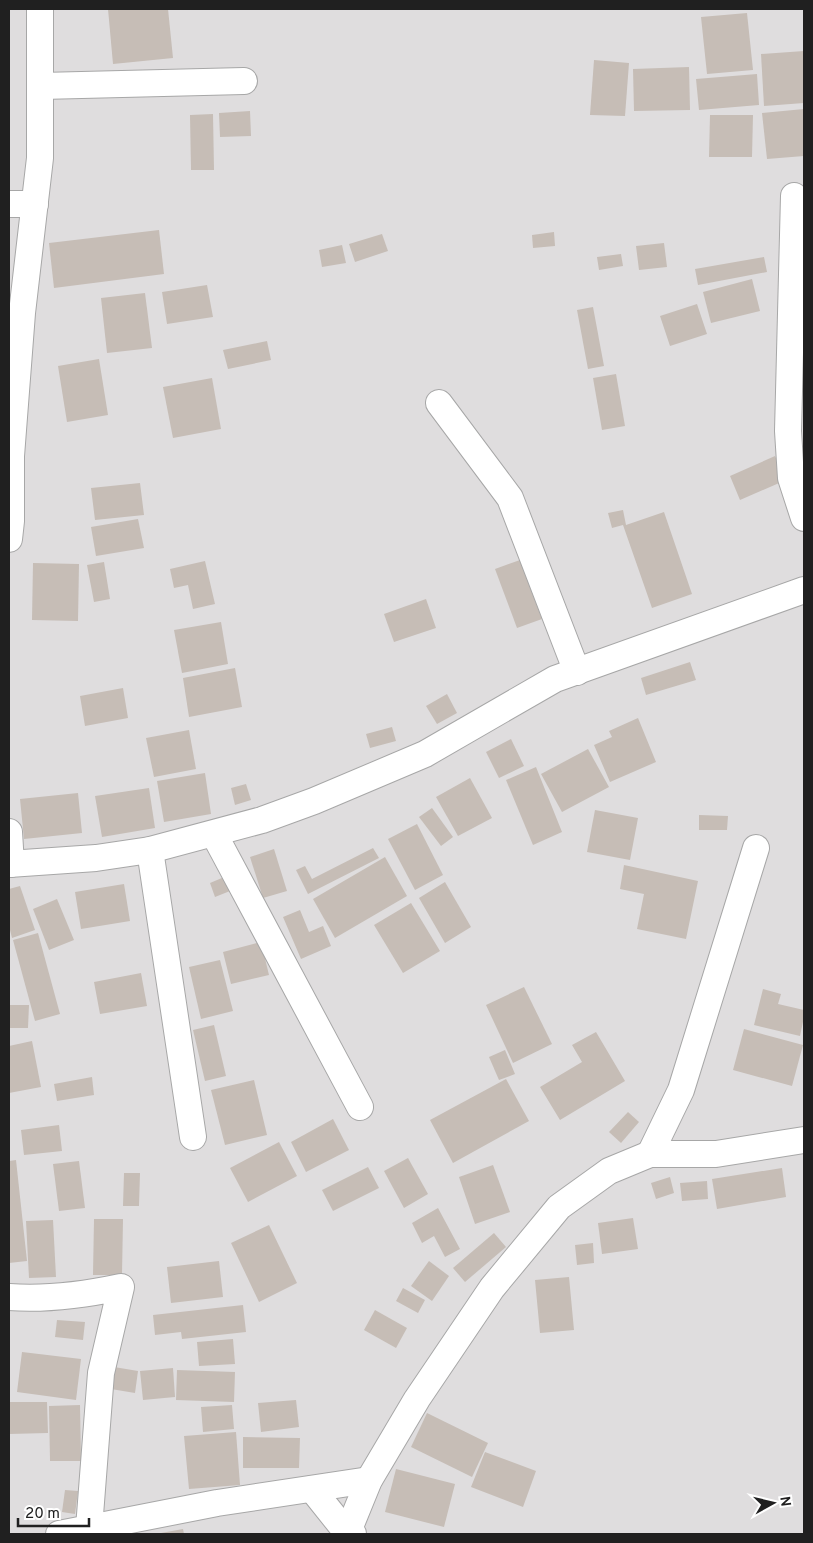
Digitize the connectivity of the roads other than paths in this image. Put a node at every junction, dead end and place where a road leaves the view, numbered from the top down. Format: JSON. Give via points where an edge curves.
{"nodes":[{"id":1,"x":40,"y":9,"type":"edge"},
{"id":2,"x":244,"y":81,"type":"dead end"},
{"id":3,"x":41,"y":86,"type":"junction"},
{"id":4,"x":794,"y":196,"type":"dead end"},
{"id":5,"x":9,"y":204,"type":"edge"},
{"id":6,"x":35,"y":204,"type":"junction"},
{"id":7,"x":439,"y":403,"type":"dead end"},
{"id":8,"x":804,"y":518,"type":"edge"},
{"id":9,"x":9,"y":539,"type":"edge"},
{"id":10,"x":804,"y":590,"type":"edge"},
{"id":11,"x":577,"y":672,"type":"junction"},
{"id":12,"x":9,"y":832,"type":"edge"},
{"id":13,"x":214,"y":834,"type":"junction"},
{"id":14,"x":756,"y":848,"type":"dead end"},
{"id":15,"x":150,"y":850,"type":"junction"},
{"id":16,"x":10,"y":864,"type":"edge"},
{"id":17,"x":360,"y":1107,"type":"dead end"},
{"id":18,"x":193,"y":1137,"type":"dead end"},
{"id":19,"x":804,"y":1140,"type":"edge"},
{"id":20,"x":650,"y":1154,"type":"junction"},
{"id":21,"x":9,"y":1297,"type":"edge"},
{"id":22,"x":369,"y":1480,"type":"junction"},
{"id":23,"x":312,"y":1489,"type":"junction"},
{"id":24,"x":88,"y":1528,"type":"junction"},
{"id":25,"x":59,"y":1534,"type":"edge"},
{"id":26,"x":348,"y":1534,"type":"edge"},
{"id":27,"x":353,"y":1534,"type":"edge"}],
"edges":[{"from":1,"to":3,"type":"street"},
{"from":2,"to":3,"type":"street"},
{"from":3,"to":6,"type":"street","via":[[40,158]]},
{"from":4,"to":8,"type":"street","via":[[788,431],[791,478]]},
{"from":5,"to":6,"type":"street"},
{"from":6,"to":9,"type":"street","via":[[22,313],[11,456]]},
{"from":7,"to":11,"type":"street","via":[[510,498]]},
{"from":10,"to":11,"type":"street"},
{"from":11,"to":13,"type":"street","via":[[555,679],[425,754],[314,801]]},
{"from":12,"to":16,"type":"street"},
{"from":13,"to":15,"type":"street"},
{"from":13,"to":17,"type":"street"},
{"from":14,"to":20,"type":"street","via":[[681,1090]]},
{"from":15,"to":16,"type":"street","via":[[96,858]]},
{"from":15,"to":18,"type":"street"},
{"from":19,"to":20,"type":"street","via":[[716,1154]]},
{"from":20,"to":22,"type":"street","via":[[609,1171],[559,1207],[492,1288],[417,1399]]},
{"from":21,"to":24,"type":"street","via":[[80,1296],[120,1287],[101,1373]]},
{"from":22,"to":23,"type":"street"},
{"from":22,"to":26,"type":"street"},
{"from":23,"to":24,"type":"street","via":[[217,1503]]},
{"from":23,"to":26,"type":"street"},
{"from":24,"to":25,"type":"street"},
{"from":26,"to":27,"type":"street"}]}
